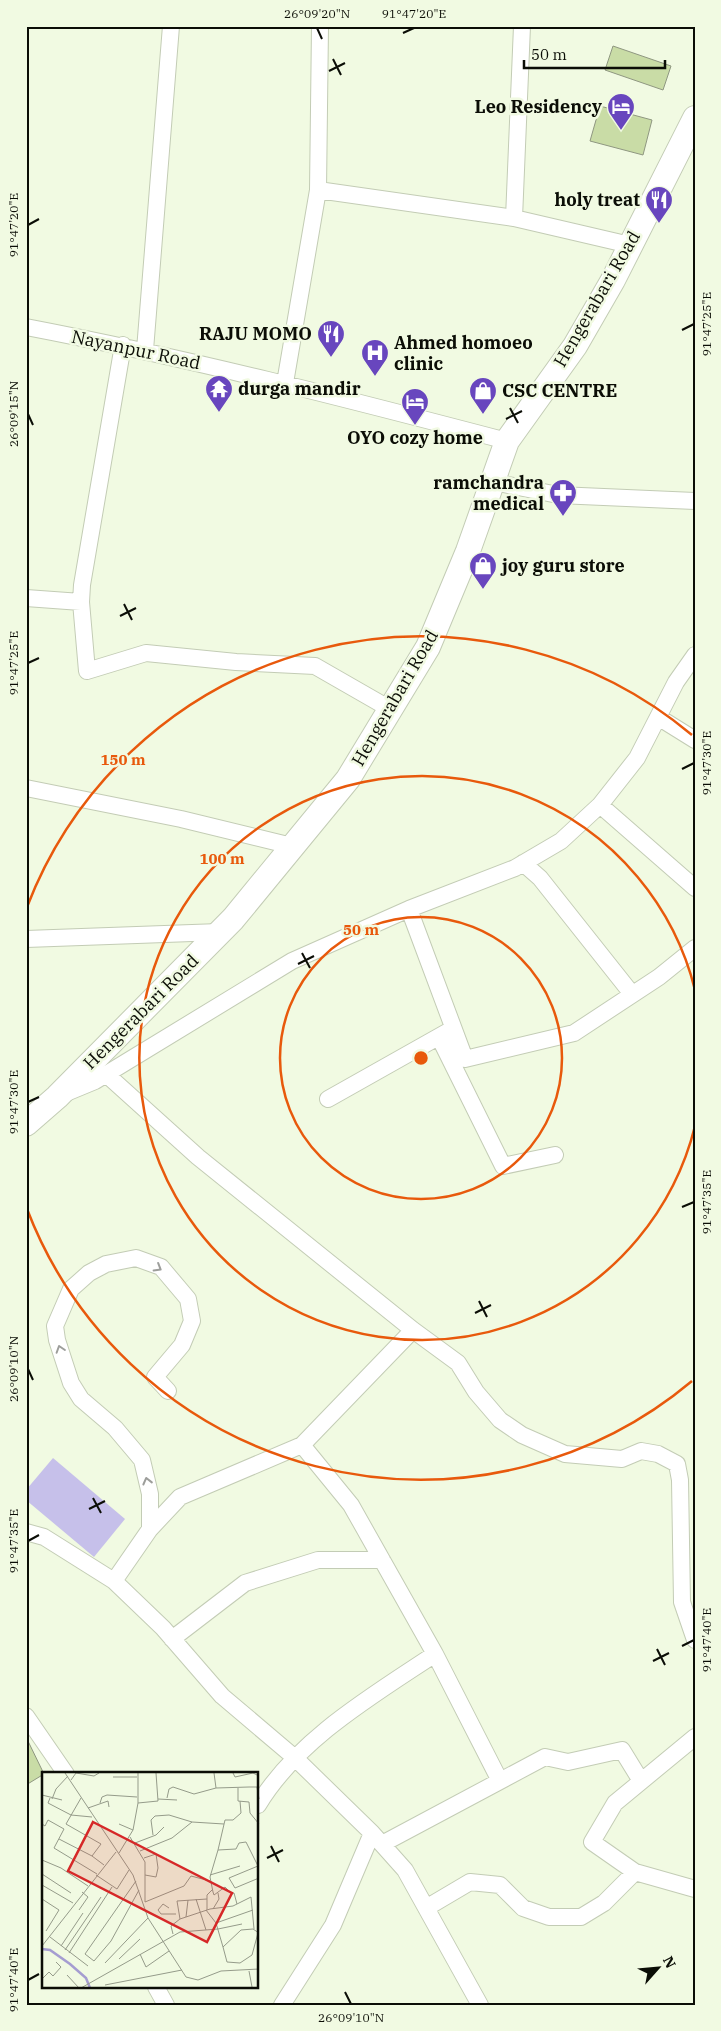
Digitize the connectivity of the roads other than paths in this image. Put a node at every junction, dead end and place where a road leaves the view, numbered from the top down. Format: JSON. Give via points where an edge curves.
{"nodes":[{"id":1,"x":171,"y":26,"type":"edge"},
{"id":2,"x":320,"y":26,"type":"edge"},
{"id":3,"x":522,"y":26,"type":"edge"},
{"id":4,"x":695,"y":118,"type":"edge"},
{"id":5,"x":318,"y":190,"type":"junction"},
{"id":6,"x":514,"y":218,"type":"junction"},
{"id":7,"x":630,"y":245,"type":"junction"},
{"id":8,"x":26,"y":327,"type":"edge"},
{"id":9,"x":123,"y":345,"type":"junction"},
{"id":10,"x":145,"y":350,"type":"junction"},
{"id":11,"x":285,"y":383,"type":"junction"},
{"id":12,"x":507,"y":440,"type":"junction"},
{"id":13,"x":494,"y":482,"type":"junction"},
{"id":14,"x":695,"y":501,"type":"edge"},
{"id":15,"x":26,"y":598,"type":"edge"},
{"id":16,"x":80,"y":602,"type":"junction"},
{"id":17,"x":695,"y":655,"type":"edge"},
{"id":18,"x":390,"y":709,"type":"junction"},
{"id":19,"x":658,"y":717,"type":"junction"},
{"id":20,"x":695,"y":740,"type":"edge"},
{"id":21,"x":26,"y":788,"type":"edge"},
{"id":22,"x":600,"y":806,"type":"junction"},
{"id":23,"x":292,"y":846,"type":"junction"},
{"id":24,"x":523,"y":863,"type":"junction"},
{"id":25,"x":695,"y":888,"type":"edge"},
{"id":26,"x":408,"y":909,"type":"junction"},
{"id":27,"x":220,"y":932,"type":"junction"},
{"id":28,"x":26,"y":939,"type":"edge"},
{"id":29,"x":695,"y":948,"type":"edge"},
{"id":30,"x":632,"y":994,"type":"junction"},
{"id":31,"x":446,"y":1032,"type":"junction"},
{"id":32,"x":106,"y":1074,"type":"junction"},
{"id":33,"x":57,"y":1097,"type":"junction"},
{"id":34,"x":328,"y":1099,"type":"dead end"},
{"id":35,"x":26,"y":1124,"type":"edge"},
{"id":36,"x":555,"y":1155,"type":"dead end"},
{"id":37,"x":413,"y":1330,"type":"junction"},
{"id":38,"x":168,"y":1391,"type":"dead end"},
{"id":39,"x":302,"y":1445,"type":"junction"},
{"id":40,"x":150,"y":1529,"type":"junction"},
{"id":41,"x":26,"y":1532,"type":"edge"},
{"id":42,"x":382,"y":1560,"type":"junction"},
{"id":43,"x":114,"y":1581,"type":"junction"},
{"id":44,"x":172,"y":1639,"type":"junction"},
{"id":45,"x":695,"y":1640,"type":"edge"},
{"id":46,"x":435,"y":1654,"type":"junction"},
{"id":47,"x":26,"y":1716,"type":"edge"},
{"id":48,"x":695,"y":1736,"type":"edge"},
{"id":49,"x":294,"y":1757,"type":"junction"},
{"id":50,"x":65,"y":1772,"type":"edge"},
{"id":51,"x":500,"y":1781,"type":"junction"},
{"id":52,"x":641,"y":1781,"type":"junction"},
{"id":53,"x":259,"y":1803,"type":"edge"},
{"id":54,"x":377,"y":1839,"type":"junction"},
{"id":55,"x":634,"y":1872,"type":"junction"},
{"id":56,"x":695,"y":1889,"type":"edge"},
{"id":57,"x":426,"y":1908,"type":"junction"},
{"id":58,"x":157,"y":1988,"type":"edge"},
{"id":59,"x":166,"y":2005,"type":"edge"},
{"id":60,"x":282,"y":2005,"type":"edge"},
{"id":61,"x":480,"y":2005,"type":"edge"}],
"edges":[{"from":1,"to":10,"type":"street"},
{"from":2,"to":5,"type":"street"},
{"from":3,"to":6,"type":"street"},
{"from":4,"to":7,"type":"main road","name":"Hengerabari Road"},
{"from":5,"to":6,"type":"street"},
{"from":5,"to":11,"type":"street"},
{"from":6,"to":7,"type":"street"},
{"from":7,"to":12,"type":"main road","name":"Hengerabari Road","via":[[575,346]]},
{"from":8,"to":9,"type":"street","name":"Nayanpur Road"},
{"from":9,"to":10,"type":"street","name":"Nayanpur Road"},
{"from":9,"to":16,"type":"street"},
{"from":10,"to":11,"type":"street","name":"Nayanpur Road"},
{"from":11,"to":12,"type":"street","name":"Nayanpur Road"},
{"from":12,"to":13,"type":"main road","name":"Hengerabari Road"},
{"from":13,"to":14,"type":"street","via":[[558,495]]},
{"from":13,"to":18,"type":"main road","name":"Hengerabari Road","via":[[428,647]]},
{"from":15,"to":16,"type":"street"},
{"from":16,"to":18,"type":"street","via":[[87,671],[146,653],[315,666]]},
{"from":17,"to":19,"type":"street"},
{"from":18,"to":23,"type":"main road","name":"Hengerabari Road","via":[[348,779]]},
{"from":19,"to":20,"type":"street"},
{"from":19,"to":22,"type":"street","via":[[637,758]]},
{"from":21,"to":23,"type":"street","via":[[181,819]]},
{"from":22,"to":24,"type":"street","via":[[561,841]]},
{"from":22,"to":25,"type":"street"},
{"from":23,"to":27,"type":"main road","name":"Hengerabari Road"},
{"from":24,"to":26,"type":"street"},
{"from":24,"to":30,"type":"street","via":[[540,878]]},
{"from":26,"to":31,"type":"street"},
{"from":26,"to":32,"type":"street","via":[[292,961]]},
{"from":27,"to":28,"type":"street"},
{"from":27,"to":33,"type":"main road","name":"Hengerabari Road"},
{"from":29,"to":30,"type":"street"},
{"from":30,"to":31,"type":"street","via":[[574,1033],[465,1059]]},
{"from":31,"to":34,"type":"street"},
{"from":31,"to":36,"type":"street","via":[[503,1166]]},
{"from":32,"to":33,"type":"street"},
{"from":32,"to":37,"type":"street","via":[[198,1157]]},
{"from":33,"to":35,"type":"main road","name":"Hengerabari Road"},
{"from":37,"to":39,"type":"street"},
{"from":37,"to":45,"type":"street","via":[[458,1363],[476,1392],[500,1420],[522,1435],[566,1454],[622,1460],[641,1451],[658,1454],[676,1464],[680,1480],[682,1602]]},
{"from":40,"to":38,"type":"street","one_way":true,"via":[[150,1494],[142,1460],[115,1428],[81,1399],[71,1383],[57,1340],[55,1326],[70,1289],[89,1273],[106,1264],[136,1258],[161,1267],[188,1299],[192,1322],[182,1345],[155,1377]]},
{"from":39,"to":40,"type":"street","via":[[180,1497]]},
{"from":39,"to":42,"type":"street","via":[[351,1505]]},
{"from":40,"to":43,"type":"street"},
{"from":41,"to":43,"type":"street","via":[[44,1537]]},
{"from":42,"to":44,"type":"street","via":[[318,1560],[245,1583]]},
{"from":42,"to":46,"type":"street"},
{"from":43,"to":44,"type":"street"},
{"from":44,"to":49,"type":"street","via":[[222,1696]]},
{"from":46,"to":49,"type":"street","via":[[364,1702]]},
{"from":46,"to":51,"type":"street"},
{"from":47,"to":50,"type":"street"},
{"from":48,"to":52,"type":"street"},
{"from":49,"to":53,"type":"street"},
{"from":49,"to":54,"type":"street"},
{"from":51,"to":52,"type":"street","via":[[545,1757],[568,1762],[622,1750]]},
{"from":51,"to":54,"type":"street"},
{"from":52,"to":55,"type":"street","via":[[614,1803],[592,1842]]},
{"from":54,"to":57,"type":"street","via":[[405,1870]]},
{"from":54,"to":60,"type":"street","via":[[333,1925]]},
{"from":55,"to":56,"type":"street"},
{"from":55,"to":57,"type":"street","via":[[604,1904],[581,1917],[549,1917],[523,1908],[500,1885],[470,1882]]},
{"from":57,"to":61,"type":"street"},
{"from":58,"to":59,"type":"street"}]}
